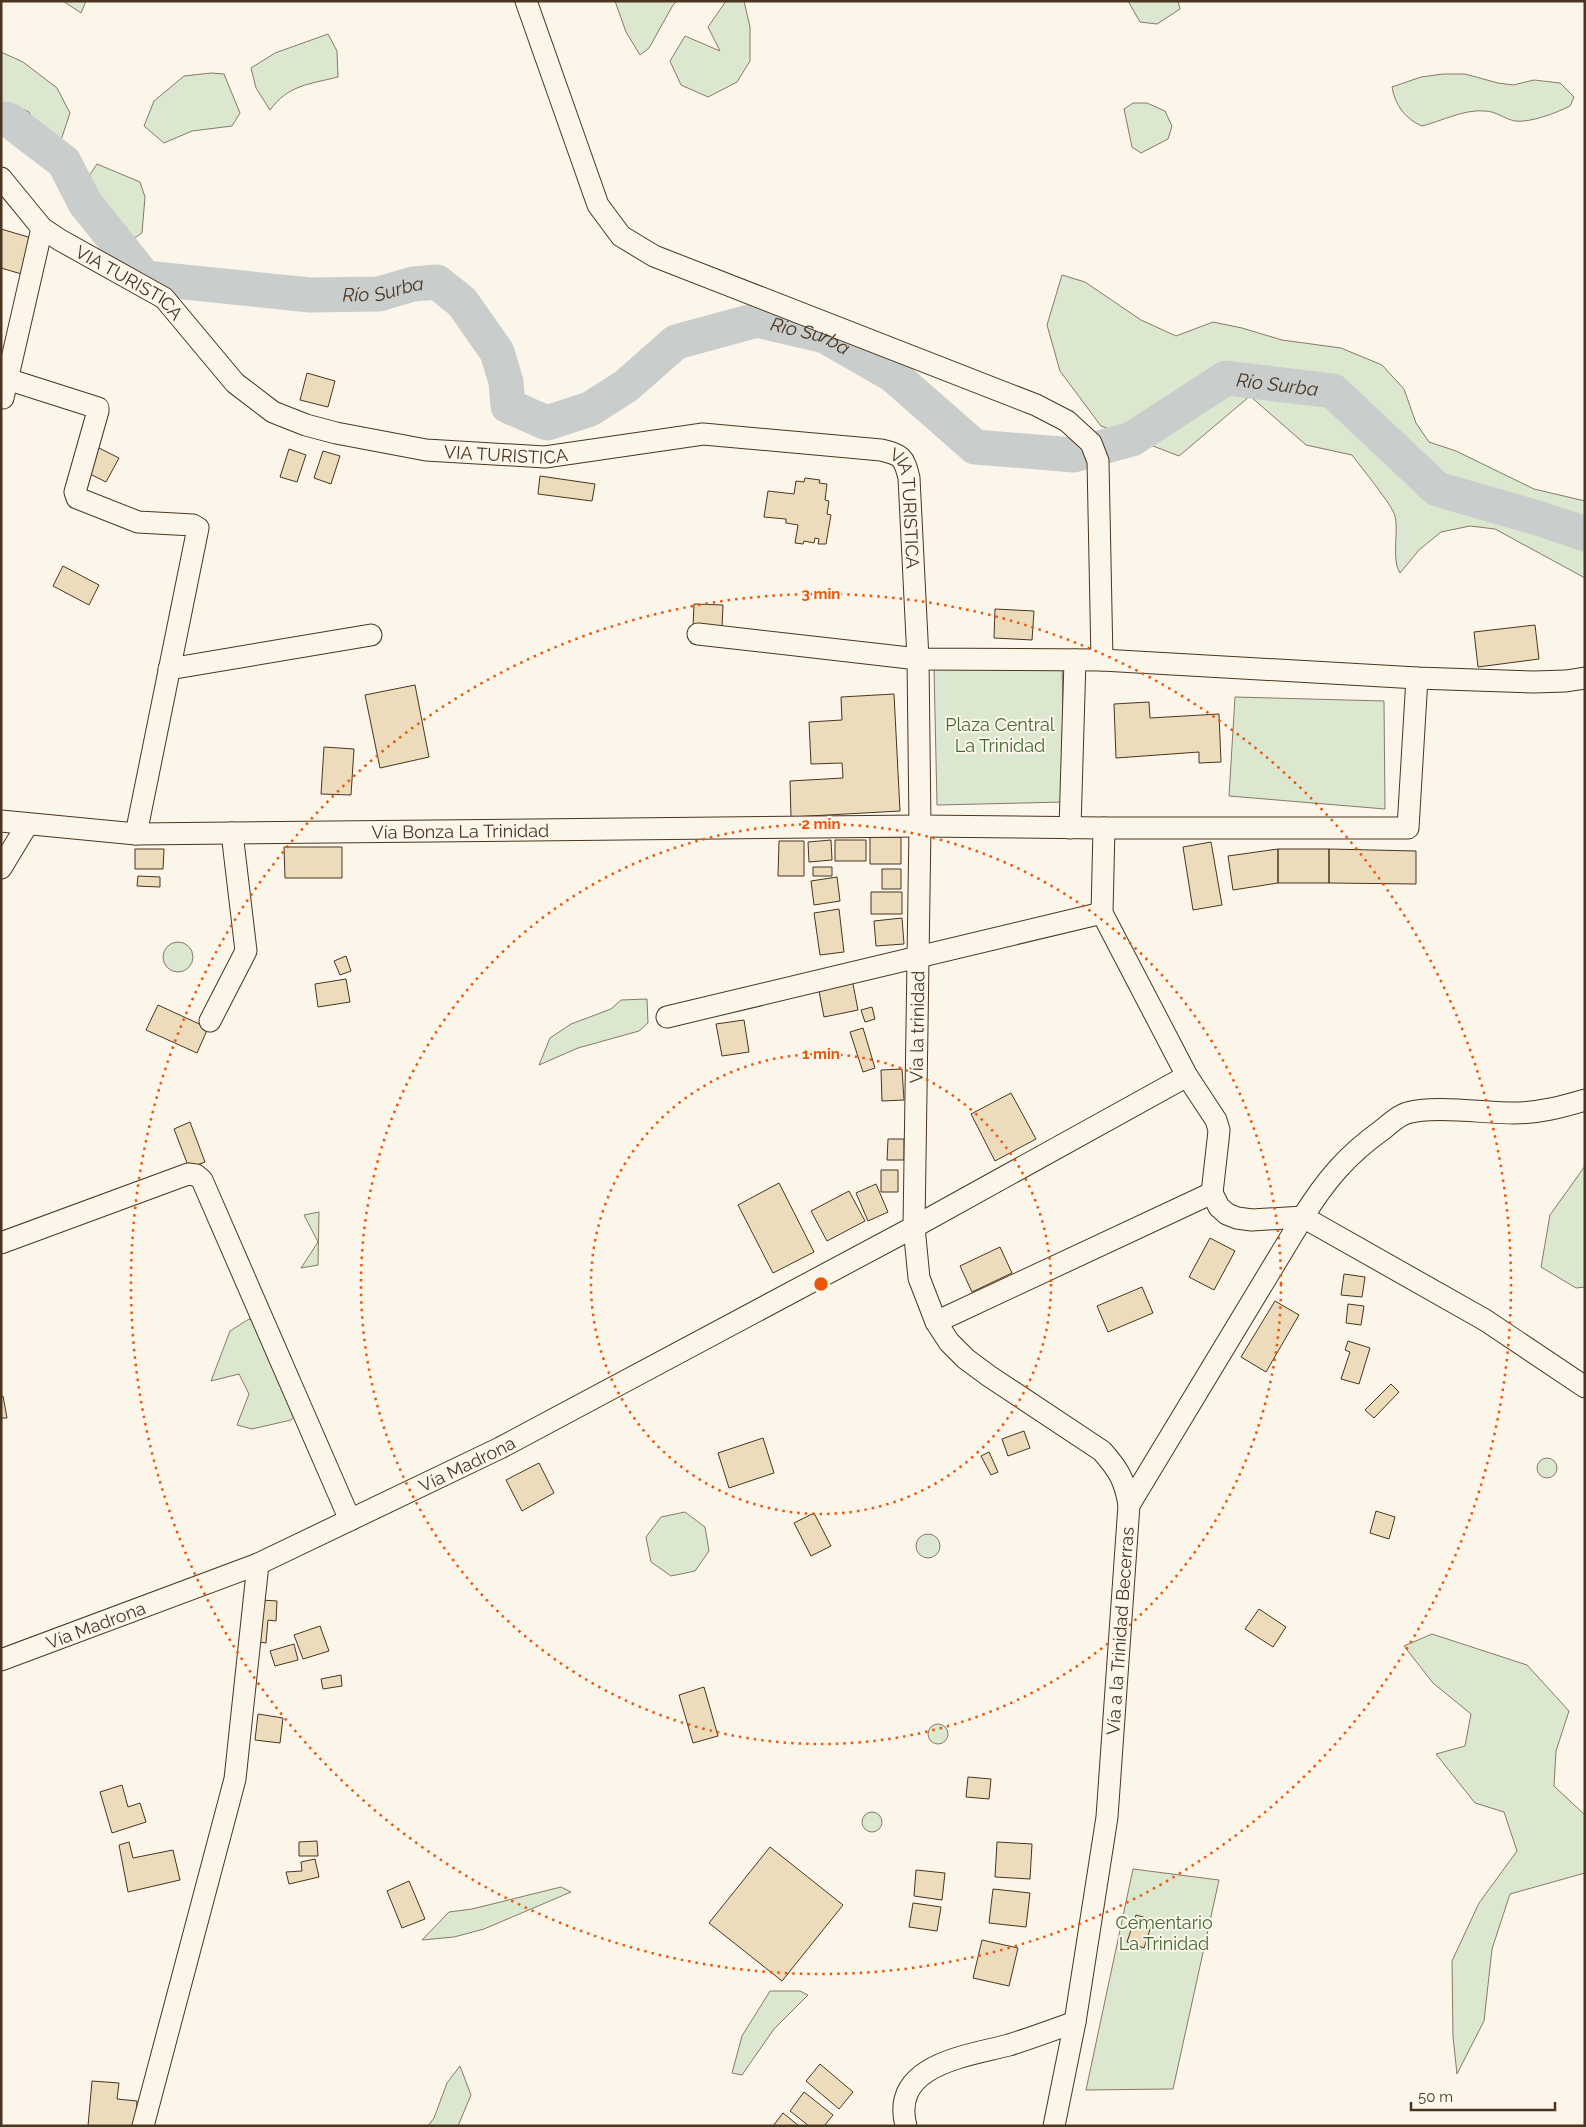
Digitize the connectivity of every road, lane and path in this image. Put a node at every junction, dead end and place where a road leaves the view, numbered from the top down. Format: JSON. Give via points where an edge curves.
{"nodes":[{"id":1,"x":526,"y":1,"type":"edge"},
{"id":2,"x":1,"y":178,"type":"edge"},
{"id":3,"x":42,"y":228,"type":"junction"},
{"id":4,"x":698,"y":634,"type":"dead end"},
{"id":5,"x":372,"y":635,"type":"dead end"},
{"id":6,"x":918,"y":659,"type":"junction"},
{"id":7,"x":1074,"y":660,"type":"junction"},
{"id":8,"x":1102,"y":660,"type":"junction"},
{"id":9,"x":169,"y":669,"type":"junction"},
{"id":10,"x":1416,"y":678,"type":"junction"},
{"id":11,"x":1585,"y":678,"type":"edge"},
{"id":12,"x":1,"y":821,"type":"edge"},
{"id":13,"x":27,"y":824,"type":"junction"},
{"id":14,"x":920,"y":826,"type":"junction"},
{"id":15,"x":1070,"y":828,"type":"junction"},
{"id":16,"x":1104,"y":828,"type":"junction"},
{"id":17,"x":232,"y":833,"type":"junction"},
{"id":18,"x":136,"y":834,"type":"junction"},
{"id":19,"x":1,"y":868,"type":"edge"},
{"id":20,"x":1102,"y":913,"type":"junction"},
{"id":21,"x":918,"y":957,"type":"junction"},
{"id":22,"x":667,"y":1017,"type":"dead end"},
{"id":23,"x":210,"y":1021,"type":"dead end"},
{"id":24,"x":1187,"y":1076,"type":"junction"},
{"id":25,"x":1585,"y":1100,"type":"edge"},
{"id":26,"x":1212,"y":1193,"type":"junction"},
{"id":27,"x":1303,"y":1216,"type":"junction"},
{"id":28,"x":914,"y":1227,"type":"junction"},
{"id":29,"x":1,"y":1243,"type":"edge"},
{"id":30,"x":936,"y":1322,"type":"junction"},
{"id":31,"x":1585,"y":1387,"type":"edge"},
{"id":32,"x":1129,"y":1505,"type":"junction"},
{"id":33,"x":350,"y":1520,"type":"junction"},
{"id":34,"x":258,"y":1564,"type":"junction"},
{"id":35,"x":1,"y":1660,"type":"edge"},
{"id":36,"x":1075,"y":2022,"type":"junction"},
{"id":37,"x":143,"y":2126,"type":"edge"},
{"id":38,"x":906,"y":2126,"type":"edge"},
{"id":39,"x":1054,"y":2126,"type":"edge"}],
"edges":[{"from":1,"to":8,"type":"street","via":[[598,205],[621,236],[654,256],[1036,405],[1067,421],[1094,452]]},
{"from":2,"to":3,"type":"street","name":"VIA TURISTICA"},
{"from":3,"to":6,"type":"street","name":"VIA TURISTICA","via":[[164,298],[236,383],[273,412],[336,433],[426,450],[545,457],[703,434],[894,453],[905,461],[910,478]]},
{"from":3,"to":9,"type":"street","via":[[5,389],[98,408],[75,492],[77,498],[138,522],[193,524],[198,528]]},
{"from":4,"to":6,"type":"street"},
{"from":5,"to":9,"type":"street"},
{"from":6,"to":7,"type":"street"},
{"from":6,"to":14,"type":"street","name":"VIA TURISTICA"},
{"from":7,"to":8,"type":"street"},
{"from":7,"to":15,"type":"street"},
{"from":8,"to":10,"type":"street"},
{"from":9,"to":18,"type":"street"},
{"from":10,"to":11,"type":"street","via":[[1534,682]]},
{"from":10,"to":16,"type":"street","name":"Vía Bonza La Trinidad","via":[[1408,828]]},
{"from":12,"to":13,"type":"street","name":"Vía Bonza La Trinidad"},
{"from":13,"to":18,"type":"street","name":"Vía Bonza La Trinidad"},
{"from":13,"to":19,"type":"street"},
{"from":14,"to":15,"type":"street","name":"Vía Bonza La Trinidad"},
{"from":14,"to":17,"type":"street","name":"Vía Bonza La Trinidad"},
{"from":14,"to":21,"type":"street","name":"Vía la trinidad"},
{"from":15,"to":16,"type":"street","name":"Vía Bonza La Trinidad"},
{"from":16,"to":20,"type":"street"},
{"from":17,"to":18,"type":"street","name":"Vía Bonza La Trinidad"},
{"from":17,"to":23,"type":"street","via":[[246,951]]},
{"from":20,"to":21,"type":"street"},
{"from":20,"to":24,"type":"street"},
{"from":21,"to":22,"type":"street"},
{"from":21,"to":28,"type":"street","name":"Vía la trinidad"},
{"from":24,"to":26,"type":"street","via":[[1216,1120],[1218,1130]]},
{"from":24,"to":28,"type":"street","name":"Vía Madrona"},
{"from":25,"to":27,"type":"street","via":[[1540,1112],[1426,1110],[1406,1113],[1352,1153],[1333,1173]]},
{"from":26,"to":27,"type":"street","via":[[1219,1207],[1237,1218]]},
{"from":26,"to":30,"type":"street"},
{"from":27,"to":31,"type":"street","via":[[1485,1320]]},
{"from":27,"to":32,"type":"street"},
{"from":28,"to":30,"type":"street","name":"Vía a la Trinidad Becerras","via":[[919,1278]]},
{"from":28,"to":33,"type":"street","name":"Vía Madrona","via":[[500,1448]]},
{"from":29,"to":33,"type":"street","via":[[188,1174],[196,1174],[202,1180]]},
{"from":30,"to":32,"type":"street","name":"Vía a la Trinidad Becerras","via":[[966,1359],[1102,1450],[1126,1485]]},
{"from":32,"to":36,"type":"street","name":"Vía a la Trinidad Becerras","via":[[1107,1816]]},
{"from":33,"to":34,"type":"street","name":"Vía Madrona"},
{"from":34,"to":35,"type":"street","name":"Vía Madrona"},
{"from":34,"to":37,"type":"street","via":[[235,1779]]},
{"from":36,"to":38,"type":"street","via":[[935,2066],[916,2080],[908,2091],[904,2107]]},
{"from":36,"to":39,"type":"street","name":"Vía a la Trinidad Becerras"}]}
